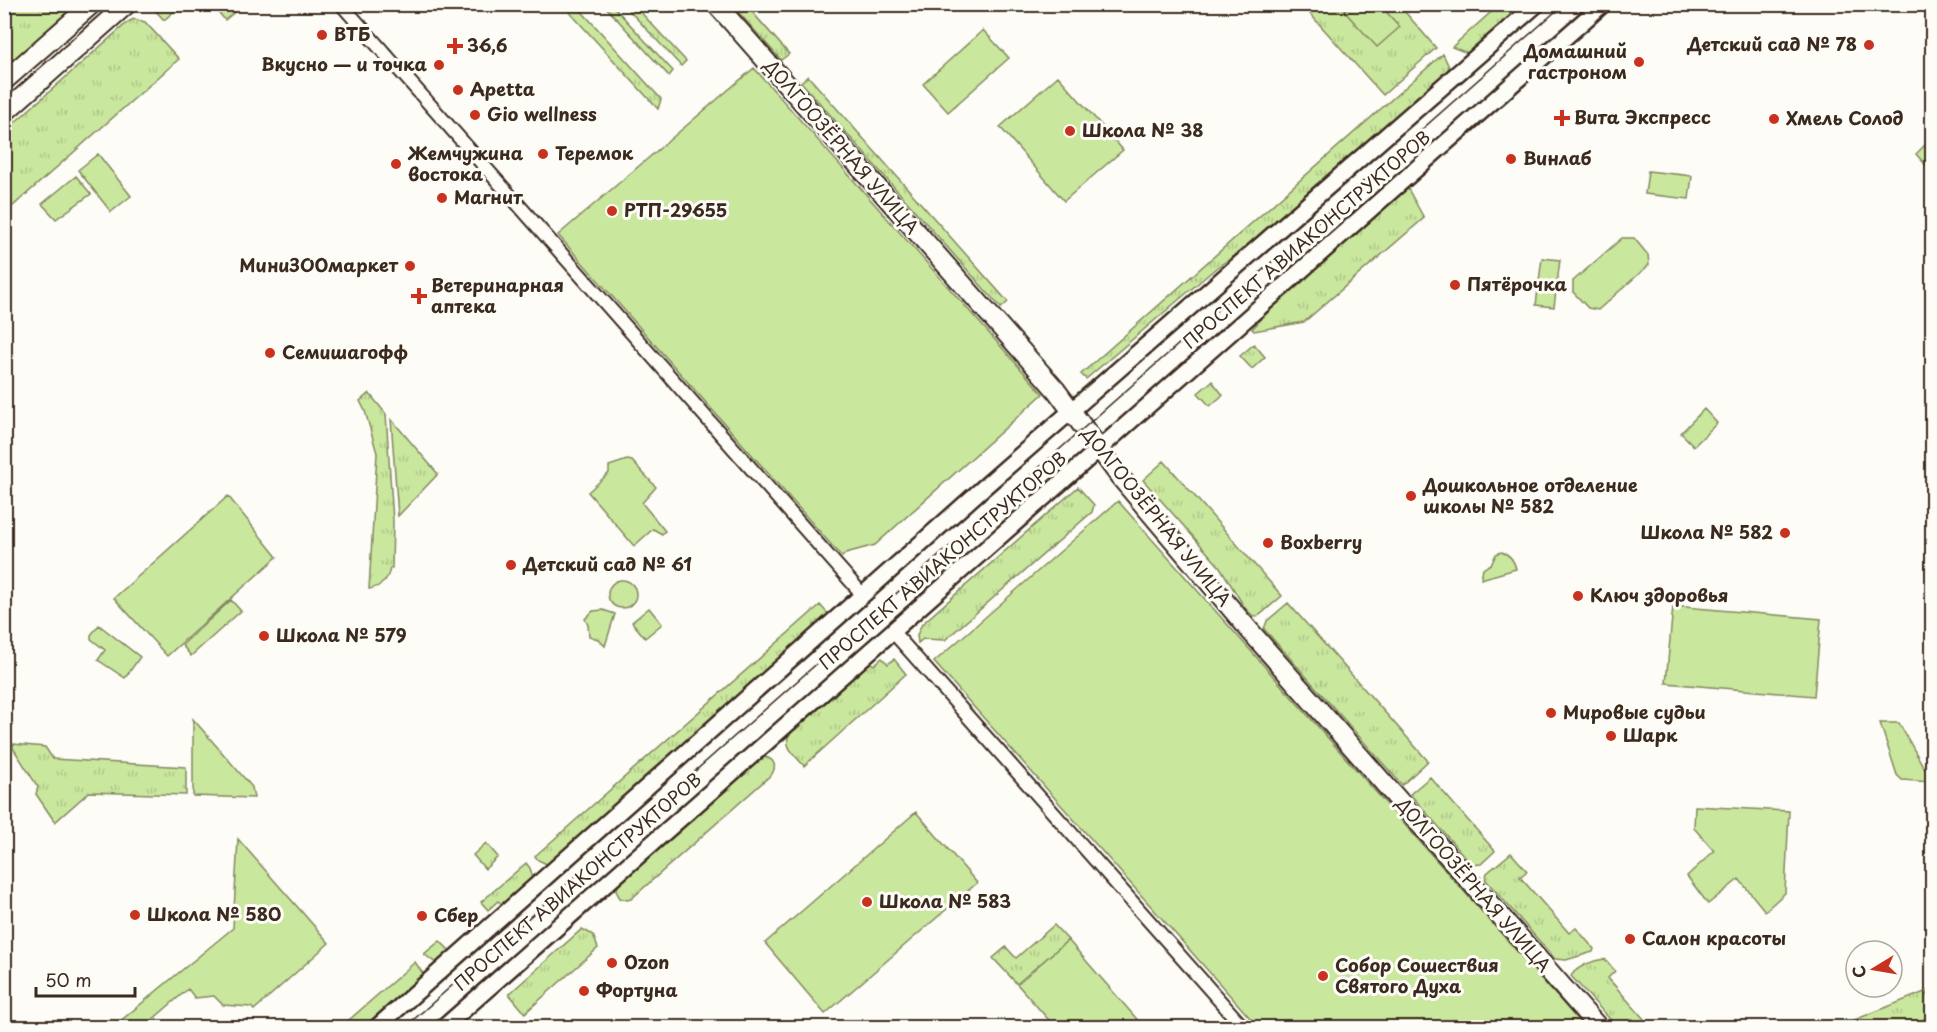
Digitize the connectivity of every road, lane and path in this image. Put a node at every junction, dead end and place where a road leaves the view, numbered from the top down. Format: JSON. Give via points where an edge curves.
{"nodes":[{"id":1,"x":92,"y":4,"type":"edge"},
{"id":2,"x":127,"y":4,"type":"edge"},
{"id":3,"x":341,"y":4,"type":"edge"},
{"id":4,"x":716,"y":4,"type":"edge"},
{"id":5,"x":1536,"y":4,"type":"edge"},
{"id":6,"x":1604,"y":4,"type":"edge"},
{"id":7,"x":4,"y":81,"type":"edge"},
{"id":8,"x":4,"y":113,"type":"edge"},
{"id":9,"x":1071,"y":411,"type":"junction"},
{"id":10,"x":1099,"y":450,"type":"junction"},
{"id":11,"x":863,"y":595,"type":"junction"},
{"id":12,"x":893,"y":632,"type":"junction"},
{"id":13,"x":376,"y":1028,"type":"edge"},
{"id":14,"x":443,"y":1028,"type":"edge"},
{"id":15,"x":1244,"y":1028,"type":"edge"},
{"id":16,"x":1599,"y":1028,"type":"edge"}],
"edges":[{"from":1,"to":7,"type":"main road"},
{"from":2,"to":8,"type":"main road"},
{"from":3,"to":11,"type":"street"},
{"from":4,"to":9,"type":"main road","name":"ДОЛГООЗЁРНАЯ УЛИЦА"},
{"from":5,"to":9,"type":"street","name":"ПРОСПЕКТ АВИАКОНСТРУКТОРОВ"},
{"from":6,"to":10,"type":"street","name":"ПРОСПЕКТ АВИАКОНСТРУКТОРОВ"},
{"from":9,"to":10,"type":"main road","name":"ДОЛГООЗЁРНАЯ УЛИЦА"},
{"from":9,"to":11,"type":"street","name":"ПРОСПЕКТ АВИАКОНСТРУКТОРОВ"},
{"from":10,"to":12,"type":"street","name":"ПРОСПЕКТ АВИАКОНСТРУКТОРОВ"},
{"from":10,"to":16,"type":"main road","name":"ДОЛГООЗЁРНАЯ УЛИЦА","via":[[1257,638]]},
{"from":11,"to":13,"type":"street","name":"ПРОСПЕКТ АВИАКОНСТРУКТОРОВ"},
{"from":12,"to":14,"type":"street","name":"ПРОСПЕКТ АВИАКОНСТРУКТОРОВ"},
{"from":12,"to":15,"type":"street"}]}
